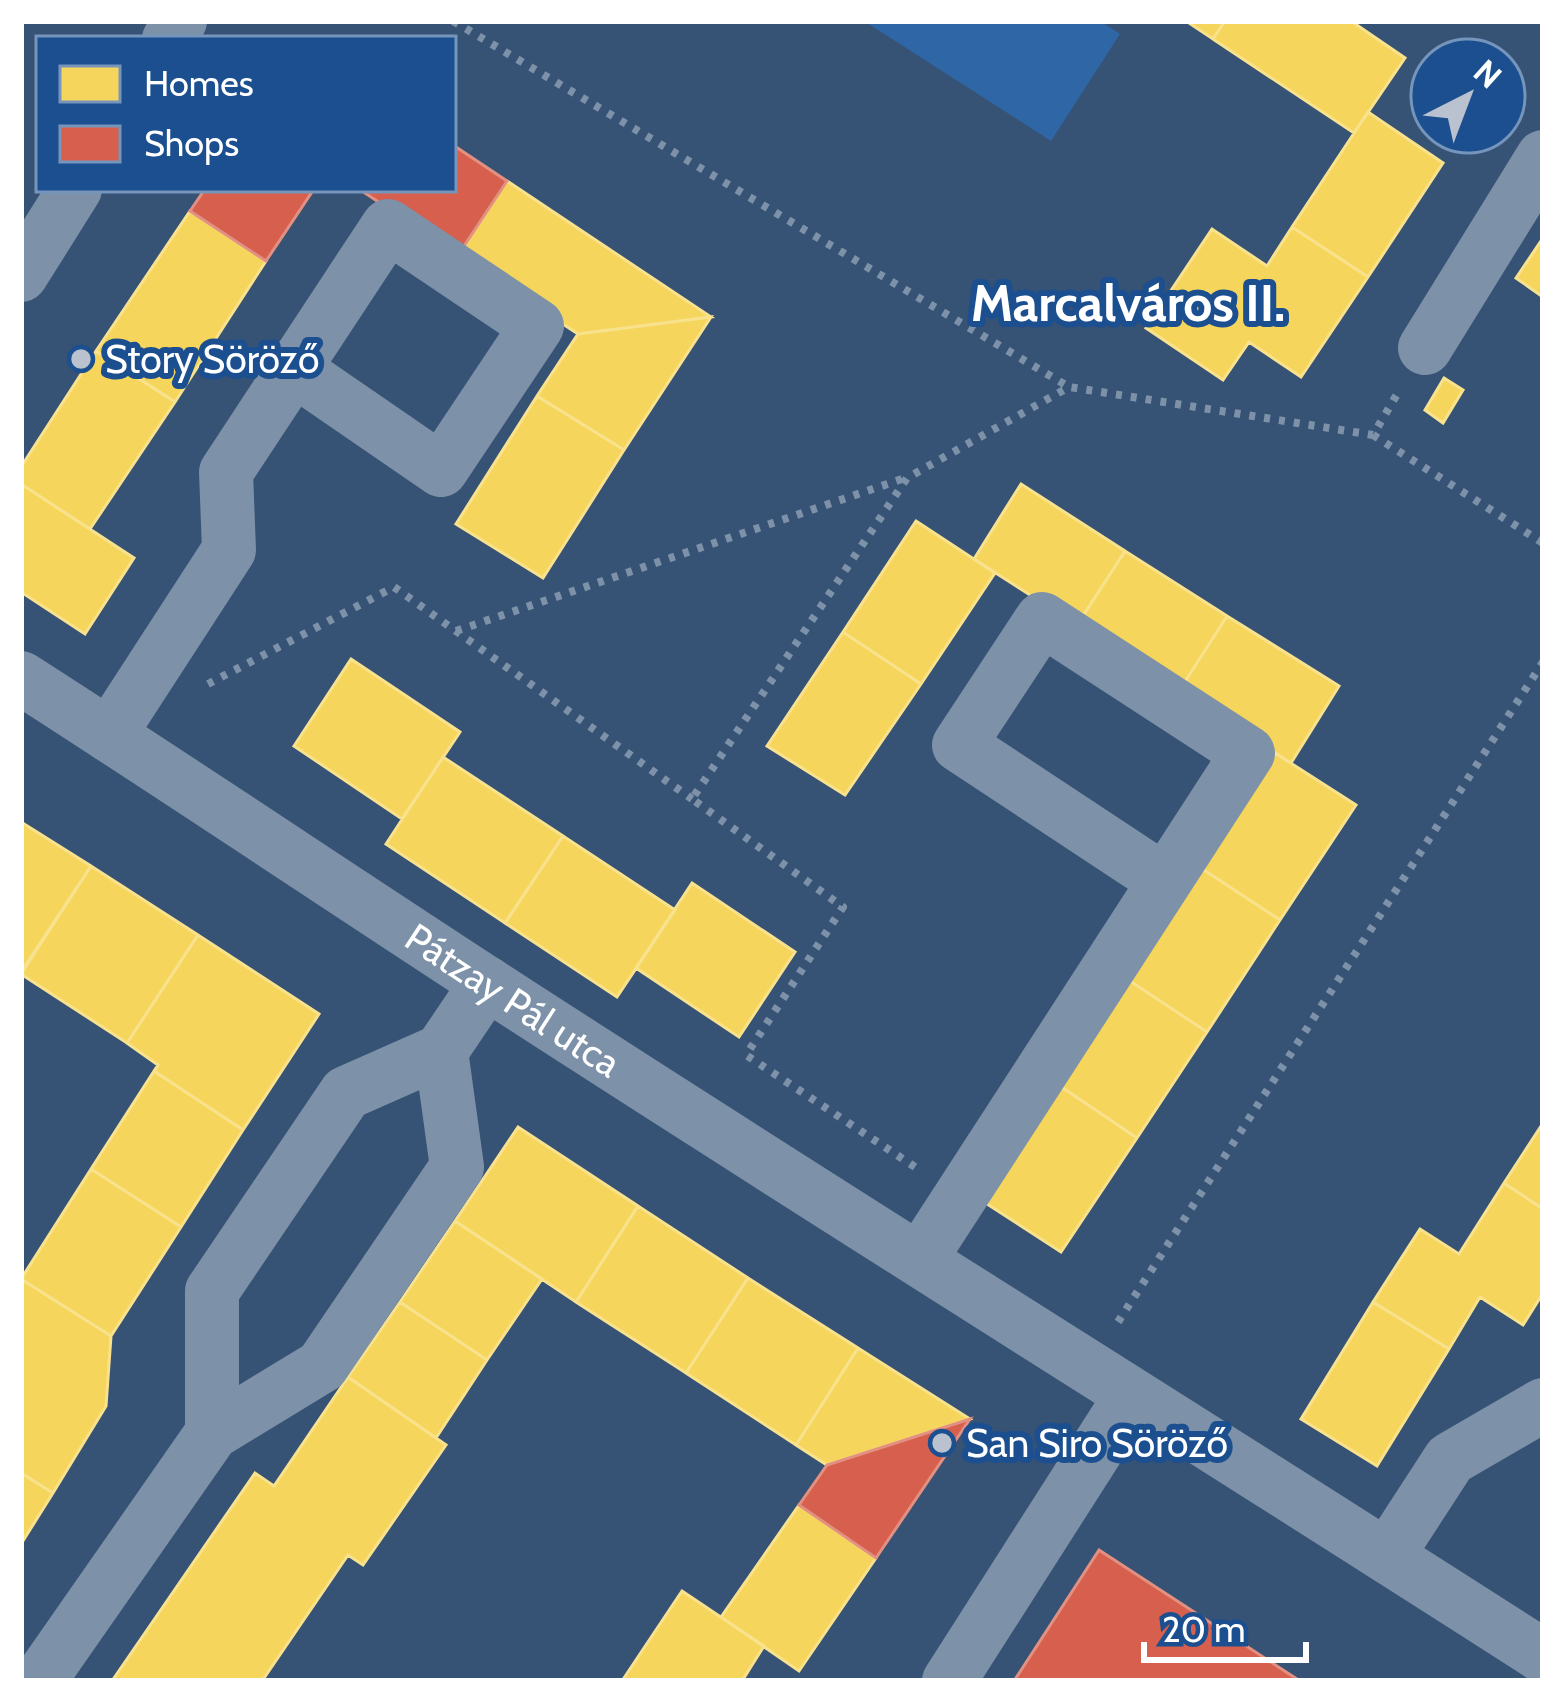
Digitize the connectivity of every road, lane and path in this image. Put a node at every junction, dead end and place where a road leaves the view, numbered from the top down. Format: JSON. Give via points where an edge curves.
{"nodes":[{"id":1,"x":453,"y":21,"type":"edge"},
{"id":2,"x":1543,"y":157,"type":"edge"},
{"id":3,"x":73,"y":192,"type":"edge"},
{"id":4,"x":21,"y":275,"type":"edge"},
{"id":5,"x":1425,"y":348,"type":"dead end"},
{"id":6,"x":294,"y":369,"type":"junction"},
{"id":7,"x":1070,"y":386,"type":"dead end"},
{"id":8,"x":1373,"y":435,"type":"dead end"},
{"id":9,"x":907,"y":478,"type":"dead end"},
{"id":10,"x":1543,"y":542,"type":"edge"},
{"id":11,"x":456,"y":632,"type":"junction"},
{"id":12,"x":1543,"y":662,"type":"edge"},
{"id":13,"x":21,"y":679,"type":"edge"},
{"id":14,"x":191,"y":693,"type":"dead end"},
{"id":15,"x":109,"y":735,"type":"junction"},
{"id":16,"x":692,"y":799,"type":"dead end"},
{"id":17,"x":1165,"y":880,"type":"junction"},
{"id":18,"x":487,"y":983,"type":"junction"},
{"id":19,"x":441,"y":1051,"type":"junction"},
{"id":20,"x":920,"y":1259,"type":"junction"},
{"id":21,"x":1110,"y":1381,"type":"junction"},
{"id":22,"x":1543,"y":1405,"type":"edge"},
{"id":23,"x":212,"y":1433,"type":"junction"},
{"id":24,"x":1387,"y":1556,"type":"junction"},
{"id":25,"x":1543,"y":1656,"type":"edge"},
{"id":26,"x":1543,"y":1672,"type":"edge"},
{"id":27,"x":39,"y":1681,"type":"edge"},
{"id":28,"x":949,"y":1681,"type":"edge"},
{"id":29,"x":1537,"y":1681,"type":"edge"}],
"edges":[{"from":1,"to":7,"type":"path"},
{"from":2,"to":5,"type":"street"},
{"from":3,"to":4,"type":"street"},
{"from":6,"to":6,"type":"street","via":[[388,226],[537,326],[441,470]]},
{"from":6,"to":15,"type":"street","via":[[226,472],[229,550]]},
{"from":8,"to":10,"type":"path"},
{"from":9,"to":11,"type":"path"},
{"from":11,"to":14,"type":"path","via":[[394,587]]},
{"from":11,"to":16,"type":"path"},
{"from":12,"to":21,"type":"path"},
{"from":13,"to":15,"type":"street","name":"Pátzay Pál utca"},
{"from":15,"to":18,"type":"street","name":"Pátzay Pál utca"},
{"from":17,"to":17,"type":"street","via":[[1248,753],[1042,619],[959,745]]},
{"from":17,"to":20,"type":"street"},
{"from":18,"to":19,"type":"street"},
{"from":18,"to":20,"type":"street","name":"Pátzay Pál utca"},
{"from":19,"to":23,"type":"street","via":[[346,1093],[212,1291]]},
{"from":19,"to":23,"type":"street","via":[[457,1167],[322,1366]]},
{"from":20,"to":21,"type":"street","name":"Pátzay Pál utca"},
{"from":21,"to":24,"type":"street","name":"Pátzay Pál utca"},
{"from":21,"to":28,"type":"street"},
{"from":22,"to":24,"type":"street","via":[[1450,1459]]},
{"from":23,"to":27,"type":"street"},
{"from":24,"to":25,"type":"street","name":"Pátzay Pál utca"},
{"from":26,"to":29,"type":"street"}]}
